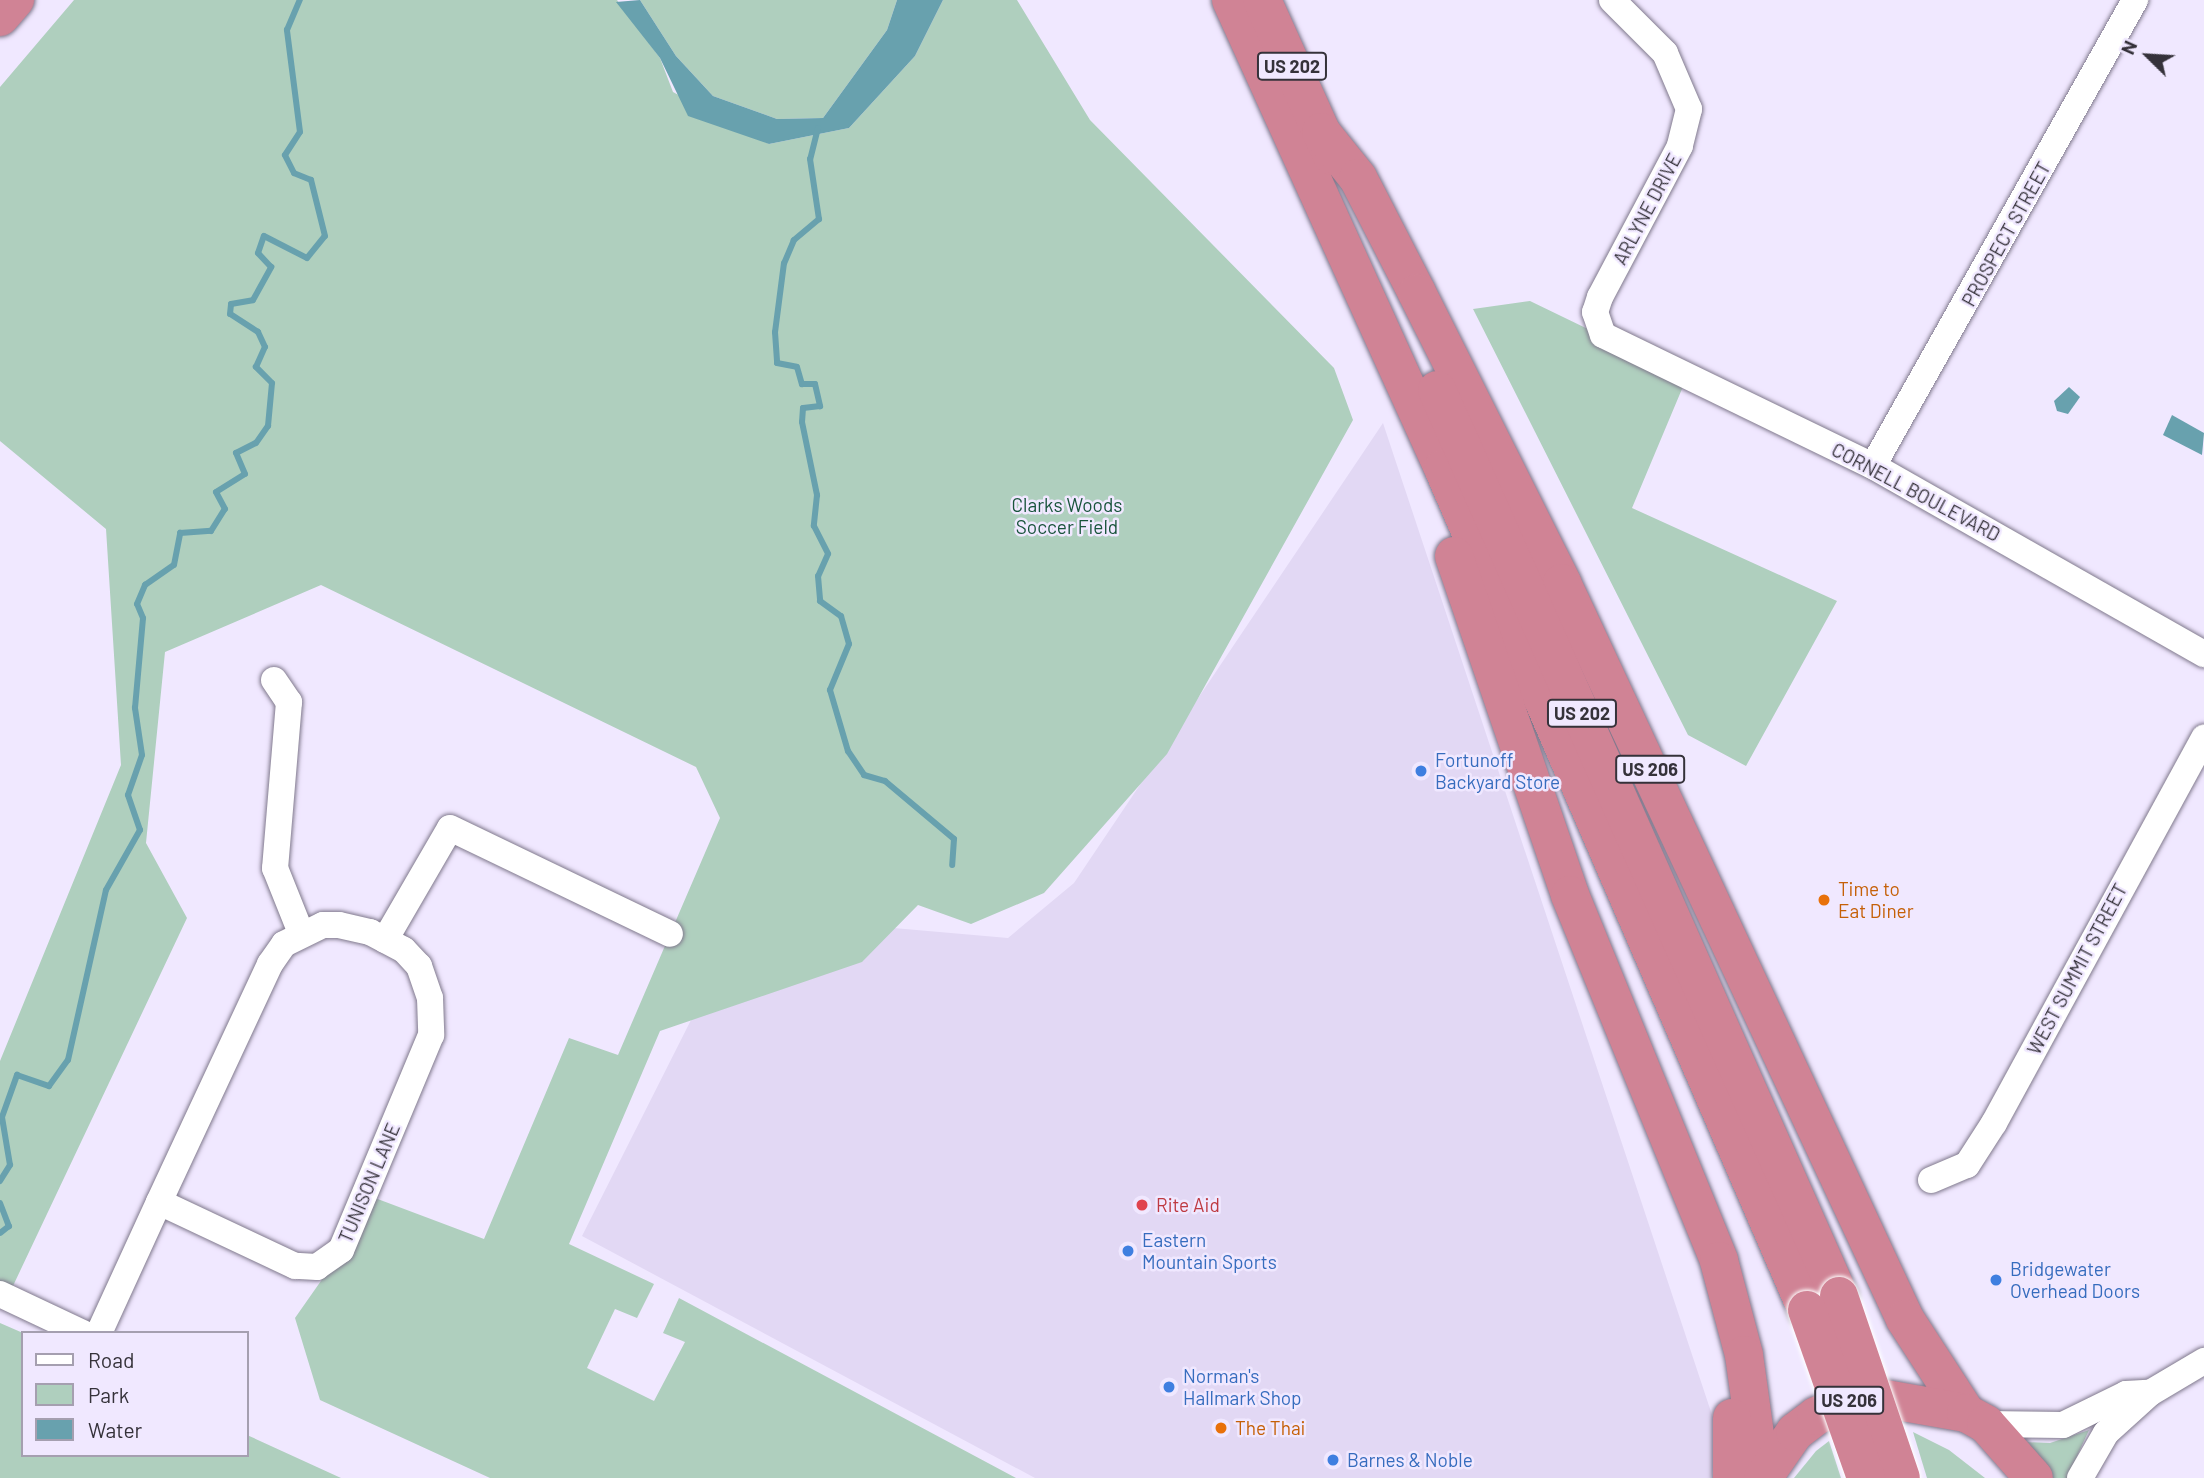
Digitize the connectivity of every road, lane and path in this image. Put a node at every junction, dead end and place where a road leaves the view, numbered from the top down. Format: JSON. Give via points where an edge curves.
{"nodes":[{"id":1,"x":15,"y":0,"type":"edge"},
{"id":2,"x":1231,"y":0,"type":"edge"},
{"id":3,"x":1262,"y":0,"type":"edge"},
{"id":4,"x":1612,"y":0,"type":"edge"},
{"id":5,"x":2135,"y":0,"type":"edge"},
{"id":6,"x":0,"y":17,"type":"edge"},
{"id":7,"x":1321,"y":132,"type":"junction"},
{"id":8,"x":1620,"y":346,"type":"joint"},
{"id":9,"x":1410,"y":398,"type":"junction"},
{"id":10,"x":1873,"y":466,"type":"junction"},
{"id":11,"x":2204,"y":654,"type":"edge"},
{"id":12,"x":274,"y":680,"type":"dead end"},
{"id":13,"x":2204,"y":738,"type":"edge"},
{"id":14,"x":301,"y":933,"type":"junction"},
{"id":15,"x":670,"y":934,"type":"dead end"},
{"id":16,"x":385,"y":940,"type":"junction"},
{"id":17,"x":1658,"y":1108,"type":"junction"},
{"id":18,"x":1931,"y":1180,"type":"dead end"},
{"id":19,"x":159,"y":1202,"type":"junction"},
{"id":20,"x":0,"y":1294,"type":"edge"},
{"id":21,"x":1823,"y":1303,"type":"junction"},
{"id":22,"x":79,"y":1331,"type":"edge"},
{"id":23,"x":100,"y":1331,"type":"edge"},
{"id":24,"x":2204,"y":1361,"type":"edge"},
{"id":25,"x":2150,"y":1393,"type":"junction"},
{"id":26,"x":1976,"y":1419,"type":"junction"},
{"id":27,"x":1732,"y":1478,"type":"edge"},
{"id":28,"x":1762,"y":1478,"type":"edge"},
{"id":29,"x":1866,"y":1478,"type":"edge"},
{"id":30,"x":1901,"y":1478,"type":"edge"},
{"id":31,"x":2034,"y":1478,"type":"edge"},
{"id":32,"x":2080,"y":1478,"type":"edge"}],
"edges":[{"from":1,"to":6,"type":"highway"},
{"from":2,"to":9,"type":"highway","number":"US 202"},
{"from":3,"to":7,"type":"highway","number":"US 202"},
{"from":4,"to":8,"type":"street","name":"ARLYNE DRIVE","via":[[1665,54],[1689,109],[1680,146],[1598,304],[1597,327]]},
{"from":5,"to":10,"type":"street","name":"PROSPECT STREET"},
{"from":7,"to":21,"type":"highway","number":"US 202"},
{"from":7,"to":26,"type":"highway","number":"US 206","via":[[1358,178],[1573,608],[1905,1319]]},
{"from":8,"to":10,"type":"street","name":"CORNELL BOULEVARD"},
{"from":9,"to":17,"type":"highway","number":"US 206","via":[[1407,436],[1570,895]]},
{"from":9,"to":21,"type":"highway","number":"US 202"},
{"from":10,"to":11,"type":"street","name":"CORNELL BOULEVARD"},
{"from":12,"to":14,"type":"street","via":[[289,702],[275,868]]},
{"from":13,"to":18,"type":"street","name":"WEST SUMMIT STREET","via":[[1994,1123],[1966,1165]]},
{"from":14,"to":16,"type":"street","name":"TUNISON LANE","via":[[339,925]]},
{"from":14,"to":19,"type":"street","via":[[270,964]]},
{"from":15,"to":16,"type":"street","via":[[450,828]]},
{"from":16,"to":19,"type":"street","name":"TUNISON LANE","via":[[419,966],[430,998],[431,1035],[341,1250],[317,1267],[295,1266]]},
{"from":17,"to":27,"type":"highway","via":[[1656,1144],[1728,1377]]},
{"from":17,"to":28,"type":"highway","number":"US 206","via":[[1719,1261],[1744,1355]]},
{"from":19,"to":23,"type":"street"},
{"from":20,"to":22,"type":"street"},
{"from":21,"to":29,"type":"highway","number":"US 202","bridge":true},
{"from":21,"to":30,"type":"highway","number":"US 202","bridge":true},
{"from":24,"to":25,"type":"street"},
{"from":25,"to":26,"type":"street","via":[[2126,1394],[2063,1425]]},
{"from":25,"to":32,"type":"street","via":[[2096,1444]]},
{"from":26,"to":28,"type":"highway","number":"US 206","via":[[1880,1398],[1833,1405],[1795,1432]]},
{"from":26,"to":31,"type":"highway","number":"US 206"}]}
